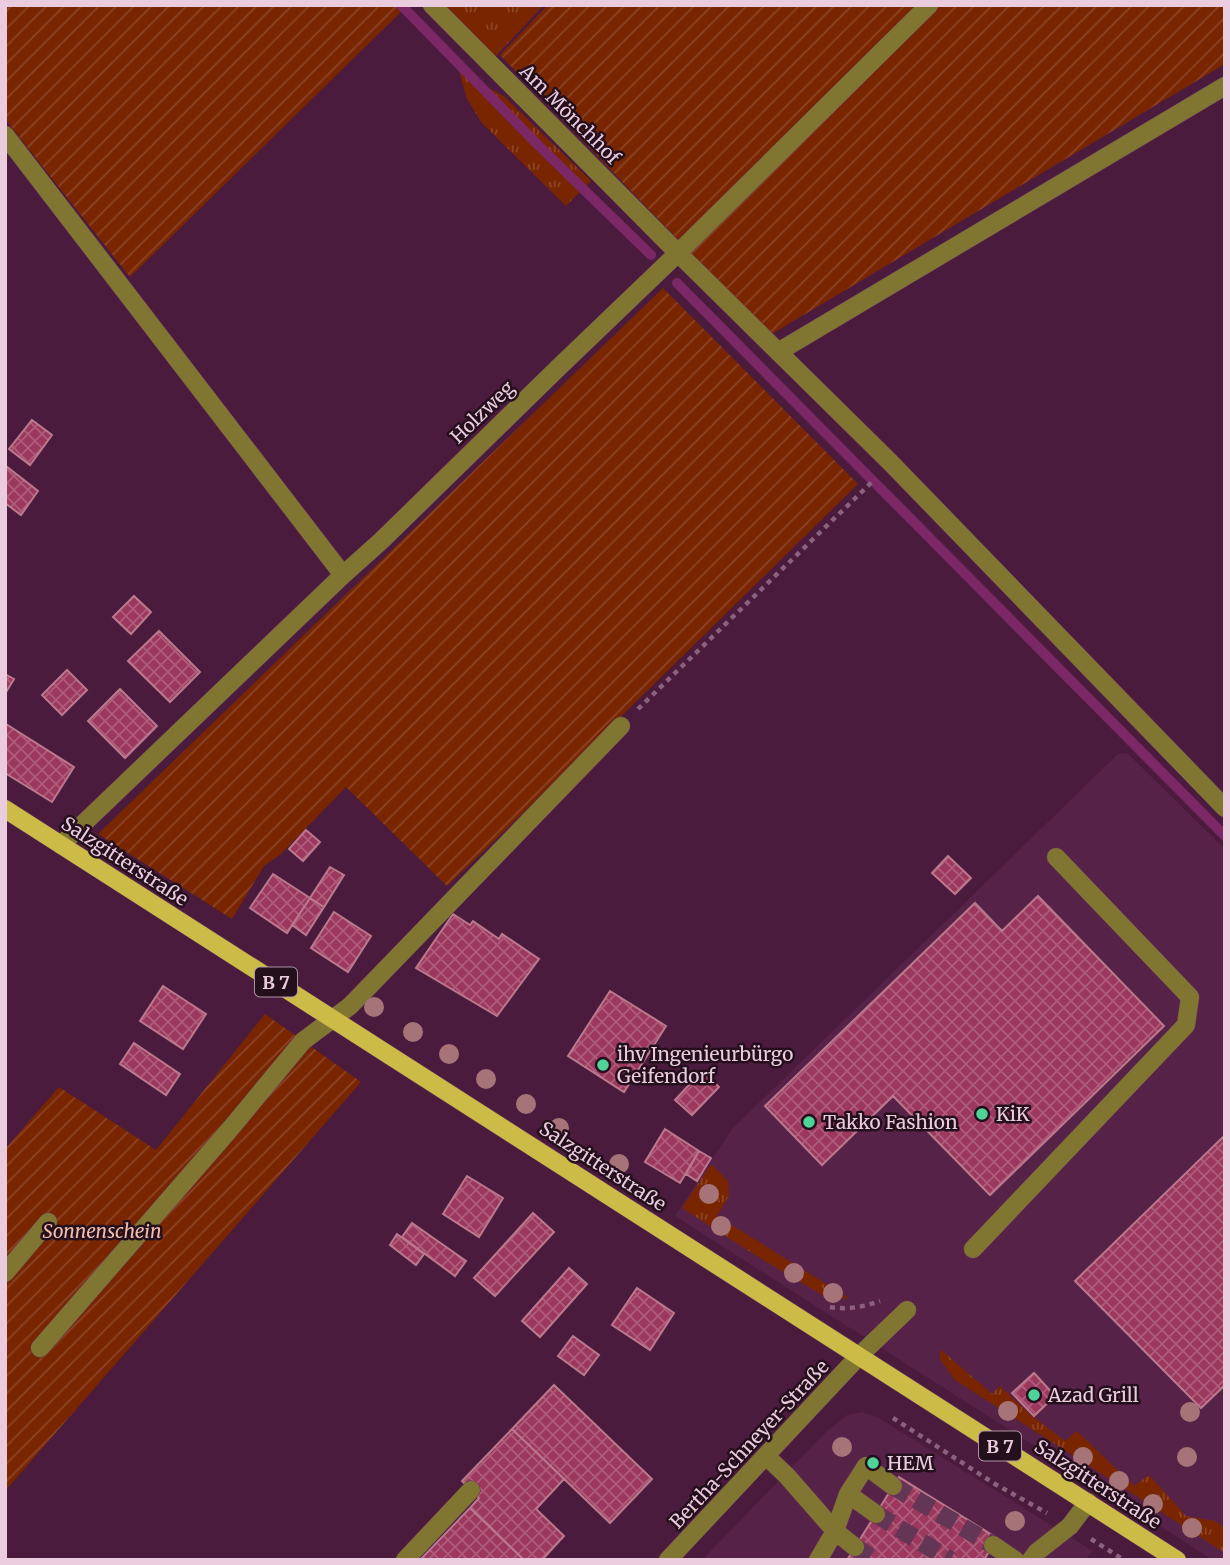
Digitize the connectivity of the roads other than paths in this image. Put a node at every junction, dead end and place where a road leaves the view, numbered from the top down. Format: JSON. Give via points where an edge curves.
{"nodes":[{"id":1,"x":432,"y":5,"type":"edge"},
{"id":2,"x":929,"y":5,"type":"edge"},
{"id":3,"x":1225,"y":86,"type":"edge"},
{"id":4,"x":5,"y":135,"type":"edge"},
{"id":5,"x":678,"y":253,"type":"junction"},
{"id":6,"x":778,"y":352,"type":"junction"},
{"id":7,"x":343,"y":575,"type":"junction"},
{"id":8,"x":621,"y":726,"type":"road end"},
{"id":9,"x":1225,"y":808,"type":"edge"},
{"id":10,"x":5,"y":809,"type":"edge"},
{"id":11,"x":61,"y":845,"type":"junction"},
{"id":12,"x":1056,"y":858,"type":"dead end"},
{"id":13,"x":332,"y":1018,"type":"junction"},
{"id":14,"x":48,"y":1222,"type":"dead end"},
{"id":15,"x":973,"y":1249,"type":"dead end"},
{"id":16,"x":5,"y":1273,"type":"edge"},
{"id":17,"x":907,"y":1310,"type":"dead end"},
{"id":18,"x":40,"y":1348,"type":"dead end"},
{"id":19,"x":859,"y":1356,"type":"junction"},
{"id":20,"x":766,"y":1456,"type":"junction"},
{"id":21,"x":893,"y":1486,"type":"tunnel mouth"},
{"id":22,"x":471,"y":1490,"type":"dead end"},
{"id":23,"x":848,"y":1494,"type":"junction"},
{"id":24,"x":1088,"y":1502,"type":"junction"},
{"id":25,"x":876,"y":1514,"type":"tunnel mouth"},
{"id":26,"x":835,"y":1531,"type":"junction"},
{"id":27,"x":993,"y":1545,"type":"tunnel mouth"},
{"id":28,"x":855,"y":1547,"type":"tunnel mouth"},
{"id":29,"x":405,"y":1560,"type":"edge"},
{"id":30,"x":668,"y":1560,"type":"edge"},
{"id":31,"x":818,"y":1560,"type":"edge"},
{"id":32,"x":1014,"y":1560,"type":"edge"},
{"id":33,"x":1031,"y":1560,"type":"edge"},
{"id":34,"x":1177,"y":1560,"type":"edge"}],
"edges":[{"from":1,"to":5,"type":"street","name":"Am Mönchhof"},
{"from":2,"to":5,"type":"street","name":"Holzweg"},
{"from":3,"to":6,"type":"street"},
{"from":4,"to":7,"type":"street"},
{"from":5,"to":6,"type":"street","name":"Am Mönchhof"},
{"from":5,"to":7,"type":"street","name":"Holzweg"},
{"from":6,"to":9,"type":"street","name":"Am Mönchhof"},
{"from":7,"to":11,"type":"street","name":"Holzweg"},
{"from":8,"to":13,"type":"street","via":[[350,1006]]},
{"from":10,"to":11,"type":"main road","name":"Salzgitterstraße","number":"B 7"},
{"from":11,"to":13,"type":"main road","name":"Salzgitterstraße","number":"B 7"},
{"from":12,"to":15,"type":"street","via":[[1190,997],[1186,1025]]},
{"from":13,"to":18,"type":"street","via":[[303,1041]]},
{"from":13,"to":19,"type":"main road","name":"Salzgitterstraße","number":"B 7"},
{"from":14,"to":16,"type":"street"},
{"from":17,"to":19,"type":"street","name":"Bertha-Schneyer-Straße"},
{"from":19,"to":20,"type":"street","name":"Bertha-Schneyer-Straße"},
{"from":19,"to":24,"type":"main road","name":"Salzgitterstraße","number":"B 7"},
{"from":20,"to":26,"type":"street"},
{"from":20,"to":30,"type":"street","name":"Bertha-Schneyer-Straße"},
{"from":21,"to":23,"type":"street","via":[[866,1466]]},
{"from":22,"to":29,"type":"street"},
{"from":23,"to":25,"type":"street"},
{"from":23,"to":26,"type":"street"},
{"from":24,"to":33,"type":"street","via":[[1070,1527]]},
{"from":24,"to":34,"type":"main road","name":"Salzgitterstraße","number":"B 7"},
{"from":26,"to":28,"type":"street"},
{"from":26,"to":31,"type":"street"},
{"from":27,"to":32,"type":"street"}]}
